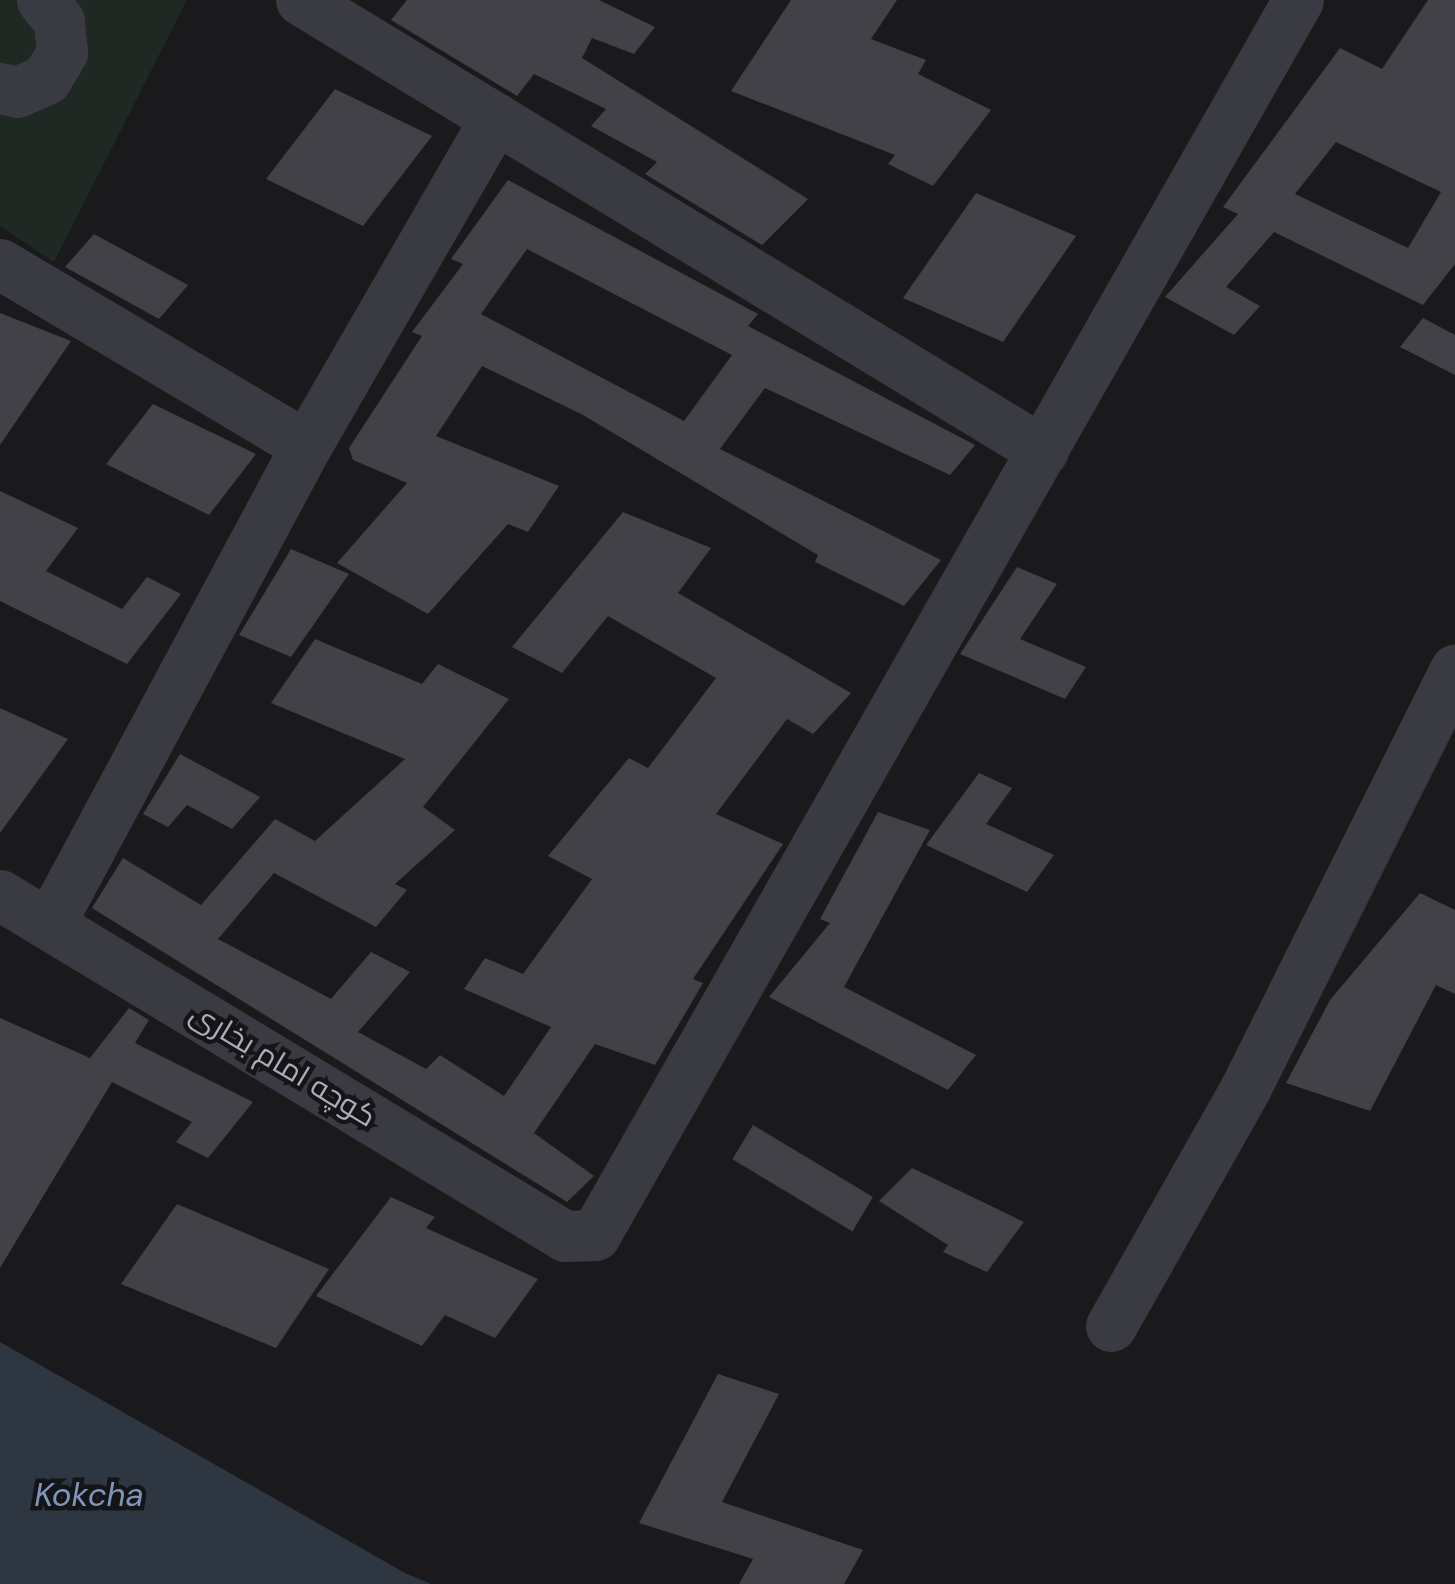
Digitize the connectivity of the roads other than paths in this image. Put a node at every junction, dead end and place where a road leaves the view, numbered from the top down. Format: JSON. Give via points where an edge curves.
{"nodes":[{"id":1,"x":42,"y":0,"type":"edge"},
{"id":2,"x":301,"y":0,"type":"edge"},
{"id":3,"x":1298,"y":0,"type":"edge"},
{"id":4,"x":0,"y":88,"type":"edge"},
{"id":5,"x":495,"y":118,"type":"junction"},
{"id":6,"x":0,"y":264,"type":"edge"},
{"id":7,"x":306,"y":446,"type":"junction"},
{"id":8,"x":1043,"y":451,"type":"junction"},
{"id":9,"x":1455,"y":669,"type":"edge"},
{"id":10,"x":0,"y":895,"type":"edge"},
{"id":11,"x":50,"y":923,"type":"junction"},
{"id":12,"x":1111,"y":1326,"type":"dead end"}],
"edges":[{"from":1,"to":4,"type":"street","via":[[59,20],[62,52],[46,80],[17,92]]},
{"from":2,"to":5,"type":"street"},
{"from":3,"to":8,"type":"street"},
{"from":5,"to":7,"type":"street"},
{"from":5,"to":8,"type":"street"},
{"from":6,"to":7,"type":"street"},
{"from":7,"to":11,"type":"street"},
{"from":8,"to":11,"type":"street","name":"کوچه امام بخاری","via":[[595,1235],[565,1236]]},
{"from":9,"to":12,"type":"street","via":[[1246,1087]]},
{"from":10,"to":11,"type":"street","name":"کوچه امام بخاری"}]}
